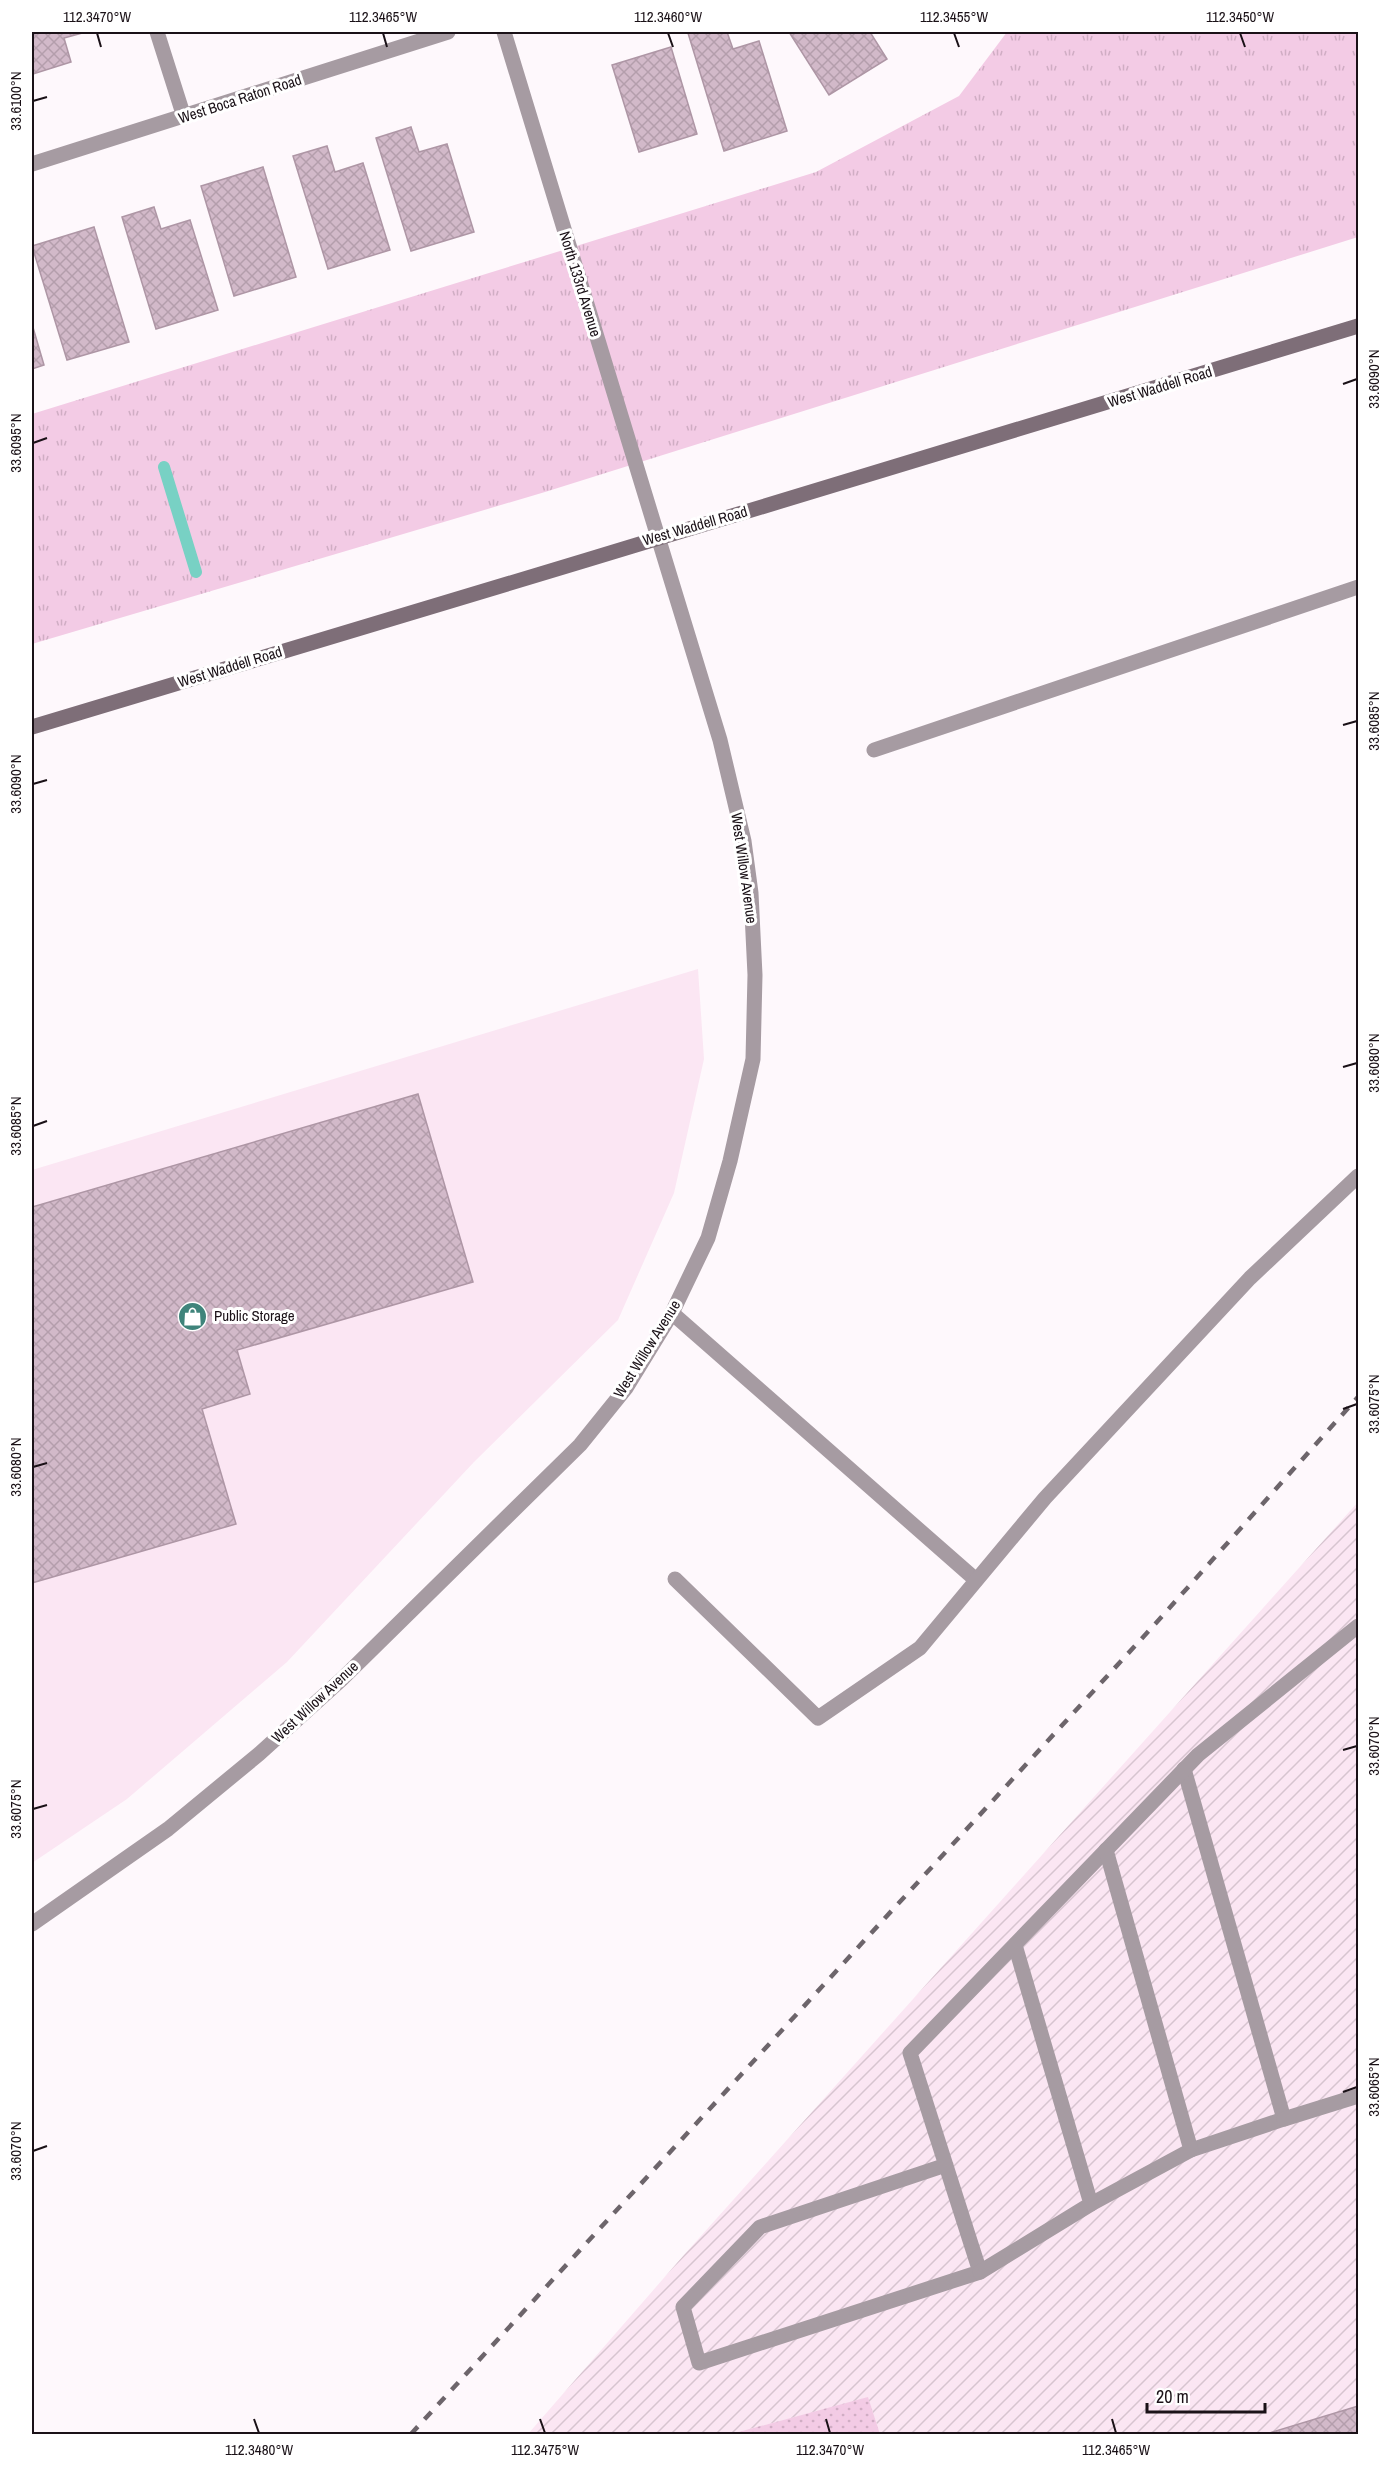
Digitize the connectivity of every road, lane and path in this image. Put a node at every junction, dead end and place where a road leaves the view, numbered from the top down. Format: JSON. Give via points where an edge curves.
{"nodes":[{"id":1,"x":157,"y":32,"type":"edge"},
{"id":2,"x":448,"y":32,"type":"edge"},
{"id":3,"x":504,"y":32,"type":"edge"},
{"id":4,"x":184,"y":117,"type":"junction"},
{"id":5,"x":32,"y":164,"type":"edge"},
{"id":6,"x":1359,"y":326,"type":"edge"},
{"id":7,"x":658,"y":537,"type":"junction"},
{"id":8,"x":1359,"y":587,"type":"edge"},
{"id":9,"x":32,"y":727,"type":"edge"},
{"id":10,"x":874,"y":750,"type":"dead end"},
{"id":11,"x":1359,"y":1176,"type":"edge"},
{"id":12,"x":672,"y":1313,"type":"junction"},
{"id":13,"x":675,"y":1579,"type":"dead end"},
{"id":14,"x":976,"y":1580,"type":"junction"},
{"id":15,"x":1359,"y":1626,"type":"edge"},
{"id":16,"x":1184,"y":1769,"type":"junction"},
{"id":17,"x":1106,"y":1850,"type":"junction"},
{"id":18,"x":32,"y":1924,"type":"edge"},
{"id":19,"x":1015,"y":1945,"type":"junction"},
{"id":20,"x":1359,"y":2096,"type":"edge"},
{"id":21,"x":1284,"y":2119,"type":"junction"},
{"id":22,"x":1191,"y":2150,"type":"junction"},
{"id":23,"x":946,"y":2165,"type":"junction"},
{"id":24,"x":1091,"y":2204,"type":"junction"},
{"id":25,"x":980,"y":2272,"type":"junction"}],
"edges":[{"from":1,"to":4,"type":"street"},
{"from":2,"to":4,"type":"street","name":"West Boca Raton Road"},
{"from":3,"to":7,"type":"street","name":"North 133rd Avenue"},
{"from":4,"to":5,"type":"street","name":"West Boca Raton Road"},
{"from":6,"to":7,"type":"main road","name":"West Waddell Road"},
{"from":7,"to":9,"type":"main road","name":"West Waddell Road"},
{"from":7,"to":12,"type":"street","name":"West Willow Avenue","via":[[720,740],[739,819],[751,893],[755,975],[753,1059],[730,1161],[708,1238]]},
{"from":8,"to":10,"type":"street"},
{"from":11,"to":14,"type":"street","via":[[1250,1278],[1045,1498]]},
{"from":12,"to":14,"type":"street"},
{"from":12,"to":18,"type":"street","name":"West Willow Avenue","via":[[626,1388],[580,1445],[342,1679],[168,1829]]},
{"from":13,"to":14,"type":"street","via":[[818,1718],[920,1648]]},
{"from":15,"to":16,"type":"street"},
{"from":16,"to":17,"type":"street"},
{"from":16,"to":21,"type":"street"},
{"from":17,"to":19,"type":"street"},
{"from":17,"to":22,"type":"street"},
{"from":19,"to":23,"type":"street","via":[[910,2053]]},
{"from":19,"to":24,"type":"street"},
{"from":20,"to":21,"type":"street"},
{"from":21,"to":22,"type":"street"},
{"from":22,"to":24,"type":"street"},
{"from":23,"to":25,"type":"street"},
{"from":23,"to":25,"type":"street","via":[[760,2227],[683,2307],[699,2362]]},
{"from":24,"to":25,"type":"street"}]}
